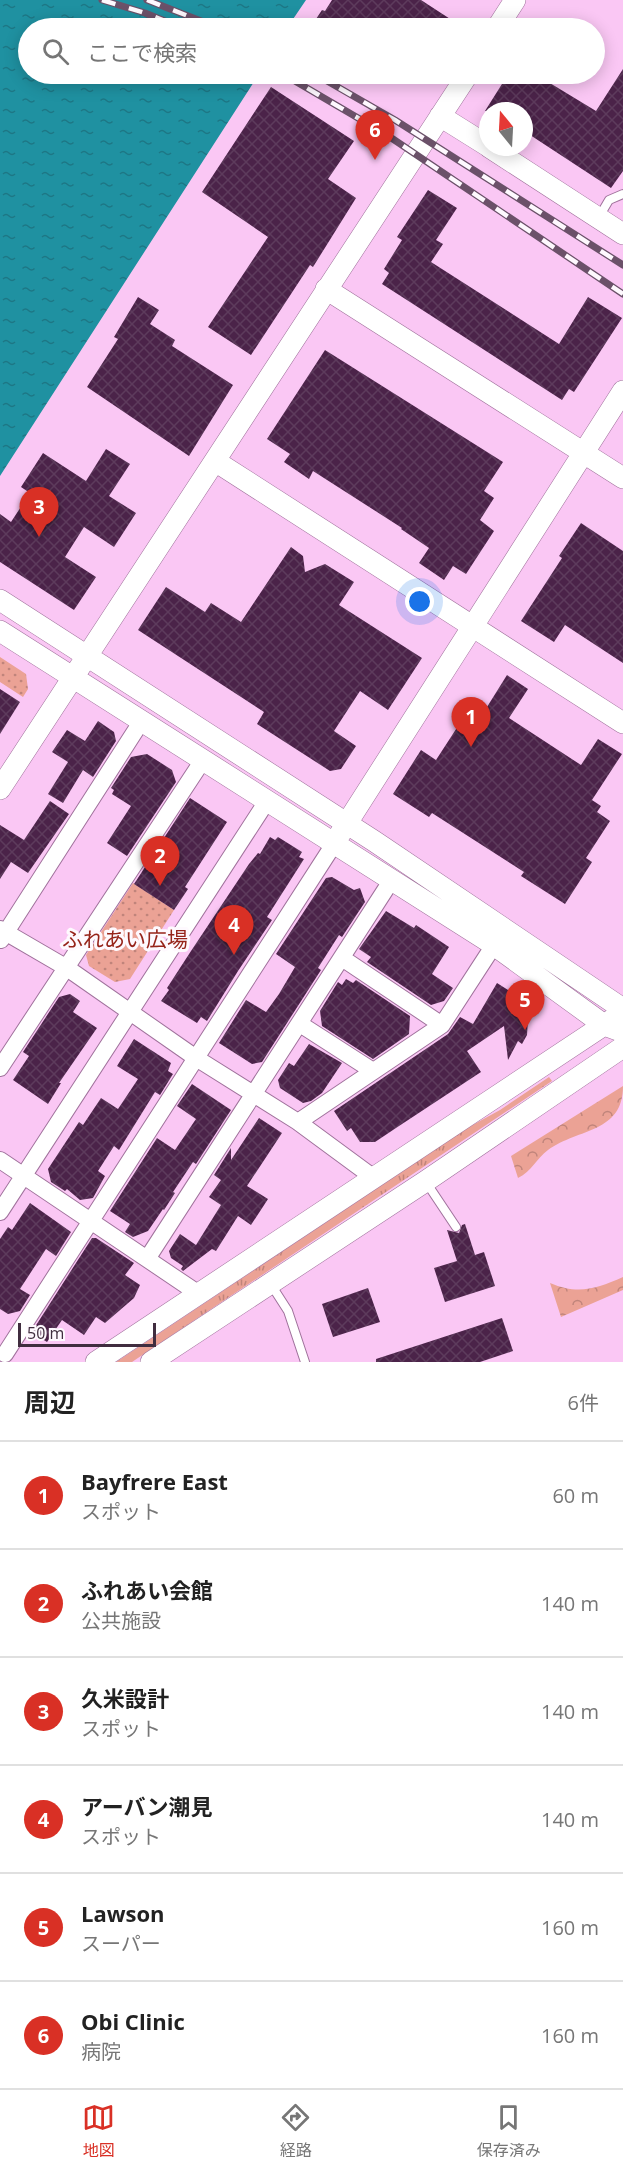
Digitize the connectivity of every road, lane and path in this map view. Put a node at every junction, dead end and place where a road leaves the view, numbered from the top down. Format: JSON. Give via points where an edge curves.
{"nodes":[{"id":1,"x":515,"y":0,"type":"edge"},
{"id":2,"x":503,"y":18,"type":"edge"},
{"id":3,"x":462,"y":84,"type":"edge"},
{"id":4,"x":441,"y":116,"type":"junction"},
{"id":5,"x":479,"y":141,"type":"edge"},
{"id":6,"x":503,"y":156,"type":"edge"},
{"id":7,"x":623,"y":194,"type":"edge"},
{"id":8,"x":598,"y":219,"type":"junction"},
{"id":9,"x":623,"y":234,"type":"edge"},
{"id":10,"x":326,"y":289,"type":"junction"},
{"id":11,"x":623,"y":391,"type":"edge"},
{"id":12,"x":584,"y":453,"type":"junction"},
{"id":13,"x":215,"y":461,"type":"junction"},
{"id":14,"x":623,"y":478,"type":"edge"},
{"id":15,"x":0,"y":600,"type":"edge"},
{"id":16,"x":472,"y":626,"type":"junction"},
{"id":17,"x":0,"y":631,"type":"edge"},
{"id":18,"x":86,"y":655,"type":"junction"},
{"id":19,"x":72,"y":677,"type":"junction"},
{"id":20,"x":141,"y":722,"type":"junction"},
{"id":21,"x":623,"y":723,"type":"edge"},
{"id":22,"x":203,"y":760,"type":"junction"},
{"id":23,"x":0,"y":789,"type":"edge"},
{"id":24,"x":267,"y":801,"type":"junction"},
{"id":25,"x":347,"y":823,"type":"junction"},
{"id":26,"x":334,"y":844,"type":"junction"},
{"id":27,"x":391,"y":881,"type":"junction"},
{"id":28,"x":2,"y":934,"type":"edge"},
{"id":29,"x":494,"y":945,"type":"junction"},
{"id":30,"x":342,"y":958,"type":"junction"},
{"id":31,"x":67,"y":968,"type":"junction"},
{"id":32,"x":623,"y":1011,"type":"edge"},
{"id":33,"x":130,"y":1013,"type":"junction"},
{"id":34,"x":300,"y":1024,"type":"junction"},
{"id":35,"x":442,"y":1025,"type":"junction"},
{"id":36,"x":613,"y":1028,"type":"edge"},
{"id":37,"x":623,"y":1047,"type":"edge"},
{"id":38,"x":196,"y":1058,"type":"junction"},
{"id":39,"x":0,"y":1068,"type":"edge"},
{"id":40,"x":373,"y":1071,"type":"junction"},
{"id":41,"x":254,"y":1095,"type":"junction"},
{"id":42,"x":298,"y":1122,"type":"junction"},
{"id":43,"x":0,"y":1160,"type":"edge"},
{"id":44,"x":24,"y":1176,"type":"junction"},
{"id":45,"x":374,"y":1178,"type":"junction"},
{"id":46,"x":426,"y":1181,"type":"junction"},
{"id":47,"x":0,"y":1212,"type":"edge"},
{"id":48,"x":90,"y":1220,"type":"junction"},
{"id":49,"x":456,"y":1227,"type":"dead end"},
{"id":50,"x":147,"y":1258,"type":"junction"},
{"id":51,"x":270,"y":1282,"type":"junction"},
{"id":52,"x":200,"y":1294,"type":"junction"},
{"id":53,"x":6,"y":1356,"type":"edge"},
{"id":54,"x":96,"y":1362,"type":"edge"},
{"id":55,"x":152,"y":1362,"type":"edge"},
{"id":56,"x":305,"y":1362,"type":"edge"}],
"edges":[{"from":1,"to":2,"type":"street"},
{"from":3,"to":4,"type":"street"},
{"from":4,"to":5,"type":"street"},
{"from":4,"to":10,"type":"street"},
{"from":6,"to":8,"type":"street"},
{"from":7,"to":8,"type":"lane","via":[[609,200]]},
{"from":8,"to":9,"type":"street"},
{"from":10,"to":12,"type":"street"},
{"from":10,"to":13,"type":"street"},
{"from":11,"to":12,"type":"street"},
{"from":12,"to":14,"type":"street"},
{"from":12,"to":16,"type":"street"},
{"from":13,"to":16,"type":"street"},
{"from":13,"to":18,"type":"street"},
{"from":15,"to":18,"type":"street"},
{"from":16,"to":21,"type":"street"},
{"from":16,"to":25,"type":"street"},
{"from":17,"to":19,"type":"street"},
{"from":18,"to":19,"type":"street"},
{"from":18,"to":25,"type":"street"},
{"from":19,"to":20,"type":"street"},
{"from":19,"to":23,"type":"street"},
{"from":20,"to":22,"type":"street"},
{"from":20,"to":28,"type":"street"},
{"from":22,"to":24,"type":"street"},
{"from":22,"to":31,"type":"street"},
{"from":24,"to":26,"type":"street"},
{"from":24,"to":33,"type":"street"},
{"from":25,"to":26,"type":"street"},
{"from":25,"to":32,"type":"street"},
{"from":26,"to":27,"type":"street"},
{"from":26,"to":38,"type":"street"},
{"from":27,"to":29,"type":"street"},
{"from":27,"to":30,"type":"street"},
{"from":28,"to":31,"type":"street"},
{"from":29,"to":35,"type":"street"},
{"from":29,"to":36,"type":"street"},
{"from":30,"to":34,"type":"street"},
{"from":30,"to":35,"type":"street"},
{"from":31,"to":33,"type":"street"},
{"from":31,"to":39,"type":"street"},
{"from":32,"to":36,"type":"street"},
{"from":33,"to":38,"type":"street"},
{"from":33,"to":44,"type":"street"},
{"from":34,"to":40,"type":"street"},
{"from":34,"to":41,"type":"street"},
{"from":35,"to":40,"type":"street"},
{"from":36,"to":45,"type":"street"},
{"from":37,"to":46,"type":"street"},
{"from":38,"to":41,"type":"street"},
{"from":38,"to":48,"type":"street"},
{"from":40,"to":42,"type":"street"},
{"from":41,"to":42,"type":"street"},
{"from":41,"to":50,"type":"street"},
{"from":42,"to":45,"type":"street"},
{"from":43,"to":44,"type":"street"},
{"from":44,"to":47,"type":"street"},
{"from":44,"to":48,"type":"street"},
{"from":45,"to":52,"type":"street"},
{"from":46,"to":49,"type":"lane"},
{"from":46,"to":51,"type":"street"},
{"from":48,"to":50,"type":"street"},
{"from":48,"to":53,"type":"street"},
{"from":50,"to":52,"type":"street"},
{"from":51,"to":55,"type":"street"},
{"from":51,"to":56,"type":"lane","via":[[288,1311]]},
{"from":52,"to":54,"type":"street"}]}
